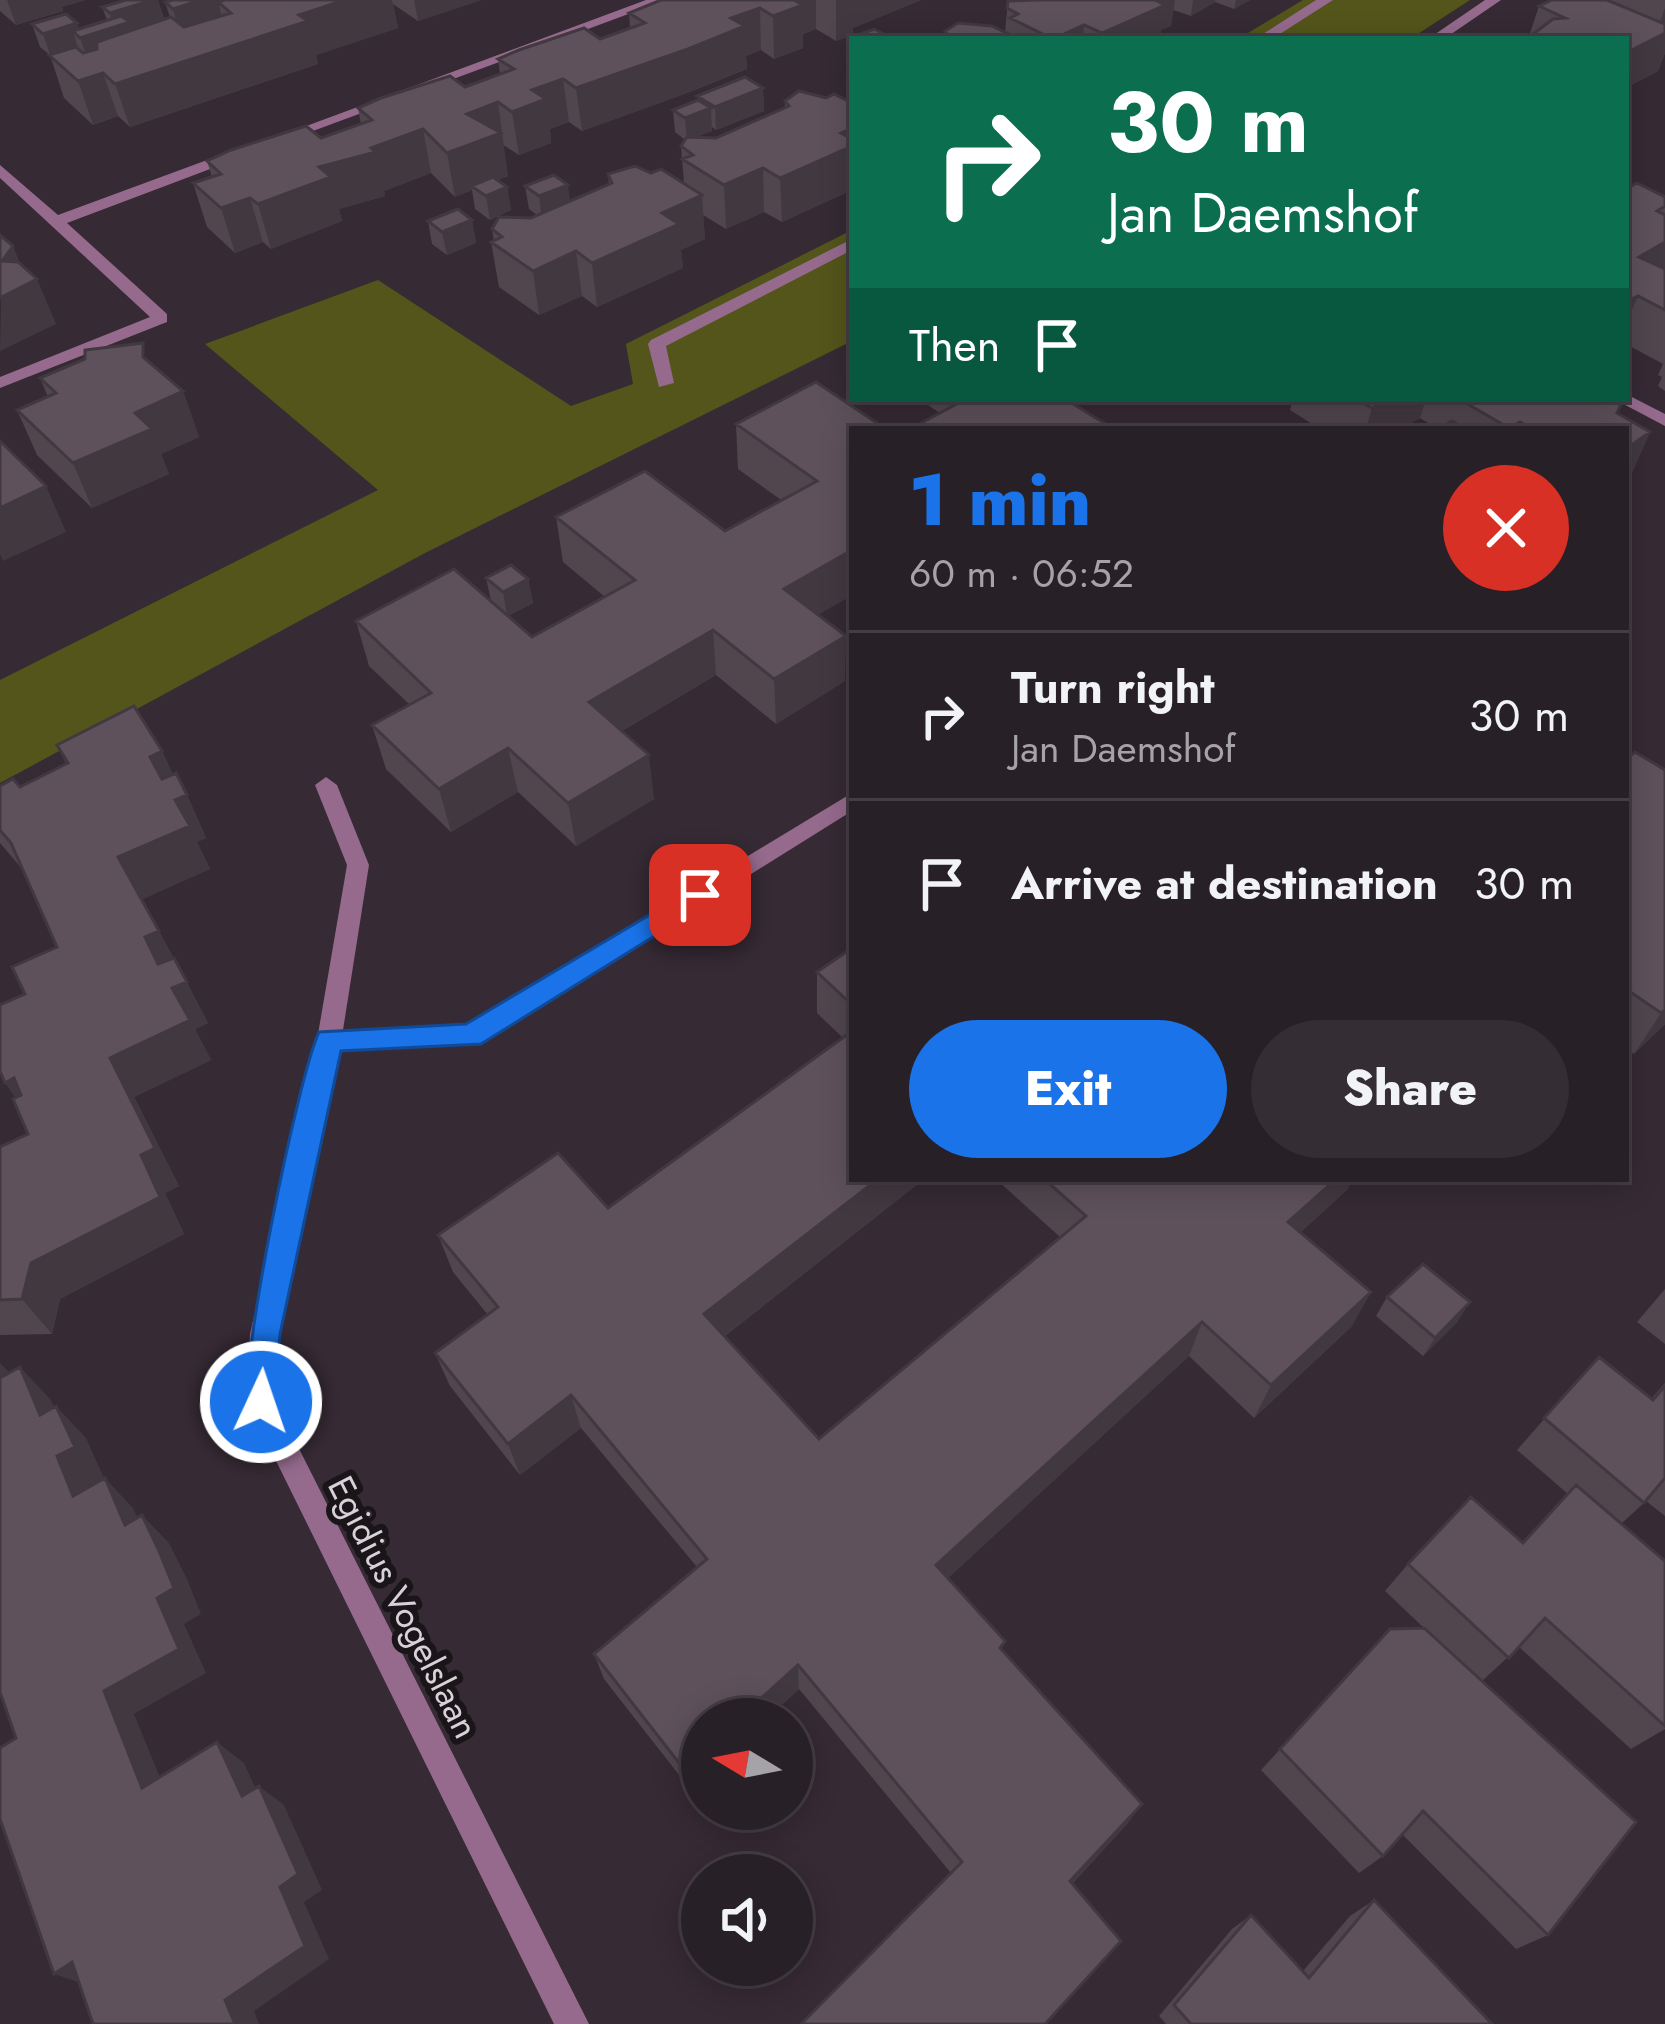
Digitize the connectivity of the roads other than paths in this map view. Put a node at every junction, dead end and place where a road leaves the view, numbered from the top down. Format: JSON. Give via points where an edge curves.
{"nodes":[{"id":1,"x":659,"y":0,"type":"edge"},
{"id":2,"x":1326,"y":0,"type":"edge"},
{"id":3,"x":1494,"y":0,"type":"edge"},
{"id":4,"x":1267,"y":36,"type":"edge"},
{"id":5,"x":1440,"y":36,"type":"edge"},
{"id":6,"x":0,"y":170,"type":"edge"},
{"id":7,"x":59,"y":220,"type":"junction"},
{"id":8,"x":849,"y":246,"type":"edge"},
{"id":9,"x":0,"y":383,"type":"edge"},
{"id":10,"x":665,"y":383,"type":"dead end"},
{"id":11,"x":1629,"y":402,"type":"edge"},
{"id":12,"x":1665,"y":421,"type":"edge"},
{"id":13,"x":326,"y":785,"type":"dead end"},
{"id":14,"x":849,"y":803,"type":"edge"},
{"id":15,"x":329,"y":1040,"type":"junction"},
{"id":16,"x":572,"y":2024,"type":"edge"}],
"edges":[{"from":1,"to":7,"type":"street"},
{"from":2,"to":4,"type":"street"},
{"from":3,"to":5,"type":"street"},
{"from":6,"to":7,"type":"street"},
{"from":7,"to":9,"type":"street","via":[[161,319]]},
{"from":8,"to":10,"type":"street","via":[[656,344]]},
{"from":11,"to":12,"type":"street"},
{"from":13,"to":15,"type":"street","name":"Egidius Vogelslaan","via":[[358,866]]},
{"from":14,"to":15,"type":"street","via":[[471,1036]]},
{"from":15,"to":16,"type":"street","name":"Egidius Vogelslaan","via":[[264,1334],[261,1402]]}]}
